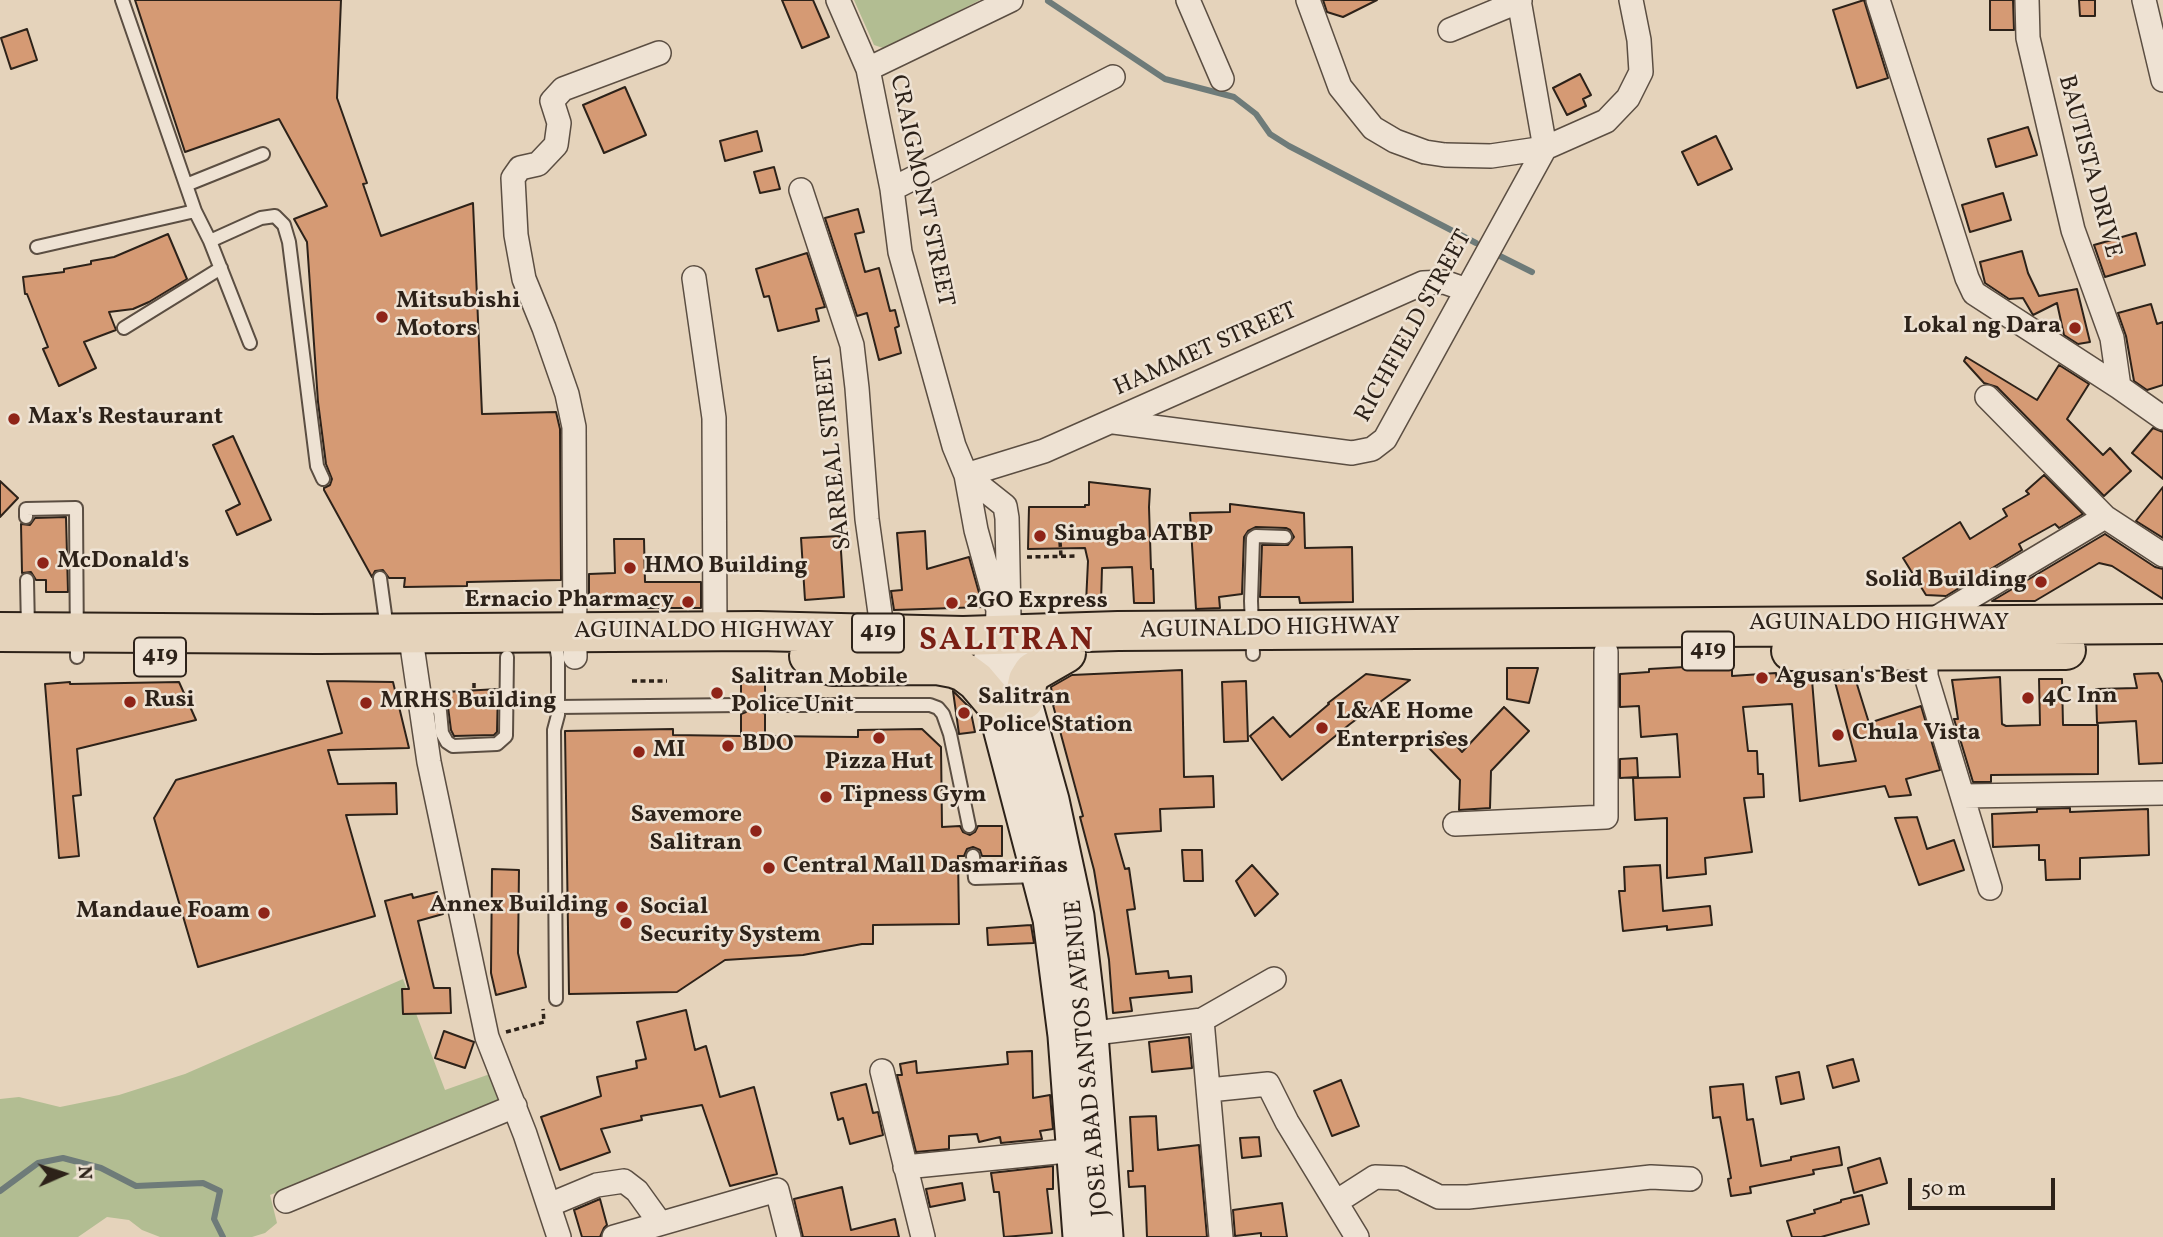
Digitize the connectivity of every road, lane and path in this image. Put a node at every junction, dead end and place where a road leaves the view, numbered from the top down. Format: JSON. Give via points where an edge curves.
{"nodes":[{"id":1,"x":122,"y":0,"type":"edge"},
{"id":2,"x":838,"y":0,"type":"edge"},
{"id":3,"x":1011,"y":0,"type":"edge"},
{"id":4,"x":1188,"y":0,"type":"edge"},
{"id":5,"x":1308,"y":0,"type":"edge"},
{"id":6,"x":1519,"y":0,"type":"edge"},
{"id":7,"x":1631,"y":0,"type":"edge"},
{"id":8,"x":1878,"y":0,"type":"edge"},
{"id":9,"x":2026,"y":0,"type":"edge"},
{"id":10,"x":2144,"y":0,"type":"edge"},
{"id":11,"x":1450,"y":30,"type":"dead end"},
{"id":12,"x":659,"y":53,"type":"dead end"},
{"id":13,"x":868,"y":69,"type":"junction"},
{"id":14,"x":1113,"y":77,"type":"dead end"},
{"id":15,"x":1222,"y":79,"type":"dead end"},
{"id":16,"x":2163,"y":80,"type":"edge"},
{"id":17,"x":1545,"y":148,"type":"junction"},
{"id":18,"x":263,"y":155,"type":"dead end"},
{"id":19,"x":186,"y":186,"type":"junction"},
{"id":20,"x":892,"y":189,"type":"junction"},
{"id":21,"x":801,"y":190,"type":"dead end"},
{"id":22,"x":195,"y":211,"type":"junction"},
{"id":23,"x":210,"y":241,"type":"junction"},
{"id":24,"x":37,"y":247,"type":"dead end"},
{"id":25,"x":220,"y":268,"type":"junction"},
{"id":26,"x":694,"y":278,"type":"dead end"},
{"id":27,"x":1467,"y":290,"type":"junction"},
{"id":28,"x":124,"y":328,"type":"dead end"},
{"id":29,"x":250,"y":343,"type":"dead end"},
{"id":30,"x":2119,"y":387,"type":"junction"},
{"id":31,"x":1987,"y":397,"type":"dead end"},
{"id":32,"x":2163,"y":418,"type":"edge"},
{"id":33,"x":1114,"y":422,"type":"junction"},
{"id":34,"x":966,"y":475,"type":"junction"},
{"id":35,"x":323,"y":479,"type":"dead end"},
{"id":36,"x":26,"y":517,"type":"dead end"},
{"id":37,"x":2105,"y":517,"type":"junction"},
{"id":38,"x":1285,"y":537,"type":"dead end"},
{"id":39,"x":1060,"y":542,"type":"dead end"},
{"id":40,"x":2163,"y":555,"type":"edge"},
{"id":41,"x":1061,"y":556,"type":"junction"},
{"id":42,"x":1077,"y":556,"type":"dead end"},
{"id":43,"x":1027,"y":557,"type":"dead end"},
{"id":44,"x":380,"y":578,"type":"dead end"},
{"id":45,"x":27,"y":580,"type":"dead end"},
{"id":46,"x":2163,"y":624,"type":"edge"},
{"id":47,"x":14,"y":632,"type":"edge"},
{"id":48,"x":715,"y":632,"type":"junction"},
{"id":49,"x":880,"y":633,"type":"junction"},
{"id":50,"x":1926,"y":638,"type":"junction"},
{"id":51,"x":1252,"y":642,"type":"junction"},
{"id":52,"x":1002,"y":644,"type":"junction"},
{"id":53,"x":76,"y":645,"type":"junction"},
{"id":54,"x":562,"y":647,"type":"junction"},
{"id":55,"x":2163,"y":650,"type":"edge"},
{"id":56,"x":406,"y":651,"type":"junction"},
{"id":57,"x":1606,"y":652,"type":"junction"},
{"id":58,"x":1066,"y":653,"type":"junction"},
{"id":59,"x":809,"y":656,"type":"junction"},
{"id":60,"x":507,"y":657,"type":"junction"},
{"id":61,"x":0,"y":658,"type":"edge"},
{"id":62,"x":632,"y":681,"type":"dead end"},
{"id":63,"x":667,"y":681,"type":"dead end"},
{"id":64,"x":474,"y":683,"type":"dead end"},
{"id":65,"x":474,"y":691,"type":"dead end"},
{"id":66,"x":1008,"y":701,"type":"junction"},
{"id":67,"x":741,"y":705,"type":"dead end"},
{"id":68,"x":765,"y":705,"type":"dead end"},
{"id":69,"x":558,"y":707,"type":"junction"},
{"id":70,"x":554,"y":730,"type":"junction"},
{"id":71,"x":2163,"y":793,"type":"edge"},
{"id":72,"x":1963,"y":796,"type":"junction"},
{"id":73,"x":1455,"y":824,"type":"dead end"},
{"id":74,"x":969,"y":826,"type":"dead end"},
{"id":75,"x":973,"y":856,"type":"dead end"},
{"id":76,"x":1055,"y":874,"type":"junction"},
{"id":77,"x":1990,"y":888,"type":"dead end"},
{"id":78,"x":555,"y":965,"type":"junction"},
{"id":79,"x":569,"y":965,"type":"dead end"},
{"id":80,"x":1274,"y":979,"type":"dead end"},
{"id":81,"x":556,"y":999,"type":"dead end"},
{"id":82,"x":543,"y":1015,"type":"dead end"},
{"id":83,"x":1202,"y":1020,"type":"junction"},
{"id":84,"x":1078,"y":1035,"type":"junction"},
{"id":85,"x":487,"y":1037,"type":"junction"},
{"id":86,"x":882,"y":1071,"type":"dead end"},
{"id":87,"x":1209,"y":1090,"type":"junction"},
{"id":88,"x":515,"y":1107,"type":"junction"},
{"id":89,"x":1085,"y":1149,"type":"junction"},
{"id":90,"x":905,"y":1167,"type":"junction"},
{"id":91,"x":1690,"y":1179,"type":"dead end"},
{"id":92,"x":286,"y":1200,"type":"dead end"},
{"id":93,"x":1336,"y":1202,"type":"junction"},
{"id":94,"x":549,"y":1205,"type":"junction"},
{"id":95,"x":660,"y":1223,"type":"junction"},
{"id":96,"x":559,"y":1237,"type":"edge"},
{"id":97,"x":614,"y":1237,"type":"edge"},
{"id":98,"x":789,"y":1237,"type":"edge"},
{"id":99,"x":923,"y":1237,"type":"edge"},
{"id":100,"x":1080,"y":1237,"type":"edge"},
{"id":101,"x":1106,"y":1237,"type":"edge"},
{"id":102,"x":1220,"y":1237,"type":"edge"},
{"id":103,"x":1357,"y":1237,"type":"edge"}],
"edges":[{"from":1,"to":19,"type":"lane"},
{"from":2,"to":13,"type":"street","name":"CRAIGMONT STREET"},
{"from":3,"to":13,"type":"street"},
{"from":4,"to":15,"type":"street"},
{"from":5,"to":17,"type":"street","via":[[1339,87],[1373,128],[1395,141],[1445,155],[1491,156]]},
{"from":6,"to":11,"type":"street"},
{"from":6,"to":17,"type":"street"},
{"from":7,"to":17,"type":"street","via":[[1641,72],[1628,99],[1606,121]]},
{"from":8,"to":30,"type":"street","via":[[1974,293]]},
{"from":9,"to":30,"type":"street","name":"BAUTISTA DRIVE","via":[[2028,38],[2073,230],[2112,338]]},
{"from":10,"to":16,"type":"street"},
{"from":12,"to":54,"type":"street","via":[[564,89],[552,101],[559,123],[556,145],[538,164],[520,168],[513,178],[524,279],[567,394],[574,427]]},
{"from":13,"to":20,"type":"street","name":"CRAIGMONT STREET"},
{"from":14,"to":20,"type":"street"},
{"from":17,"to":27,"type":"street","name":"RICHFIELD STREET"},
{"from":18,"to":19,"type":"lane"},
{"from":19,"to":22,"type":"lane"},
{"from":20,"to":34,"type":"street","name":"CRAIGMONT STREET","via":[[900,252]]},
{"from":21,"to":49,"type":"street","name":"SARREAL STREET","via":[[852,345]]},
{"from":22,"to":23,"type":"lane"},
{"from":22,"to":24,"type":"lane"},
{"from":23,"to":25,"type":"lane"},
{"from":23,"to":35,"type":"lane","via":[[261,218],[275,216],[284,225],[317,466]]},
{"from":25,"to":28,"type":"lane"},
{"from":25,"to":29,"type":"lane"},
{"from":26,"to":48,"type":"street","via":[[714,418]]},
{"from":27,"to":33,"type":"street","name":"HAMMET STREET","via":[[1444,282],[1423,283]]},
{"from":27,"to":33,"type":"street","name":"RICHFIELD STREET","via":[[1385,439],[1372,449],[1352,453]]},
{"from":30,"to":32,"type":"street"},
{"from":31,"to":37,"type":"street"},
{"from":33,"to":34,"type":"street","name":"HAMMET STREET","via":[[1044,451]]},
{"from":34,"to":52,"type":"street","name":"CRAIGMONT STREET"},
{"from":34,"to":52,"type":"street","name":"CRAIGMONT STREET","via":[[1004,506],[1007,518]]},
{"from":36,"to":53,"type":"lane","via":[[26,509],[76,508]]},
{"from":37,"to":40,"type":"street"},
{"from":37,"to":50,"type":"street"},
{"from":38,"to":51,"type":"lane","via":[[1253,538]]},
{"from":39,"to":41,"type":"path"},
{"from":41,"to":42,"type":"path"},
{"from":41,"to":43,"type":"path"},
{"from":44,"to":56,"type":"lane"},
{"from":45,"to":47,"type":"lane"},
{"from":46,"to":50,"type":"highway","name":"AGUINALDO HIGHWAY","number":"419"},
{"from":47,"to":53,"type":"highway","name":"AGUINALDO HIGHWAY","number":"419"},
{"from":48,"to":49,"type":"highway","name":"AGUINALDO HIGHWAY","number":"419"},
{"from":48,"to":54,"type":"highway","name":"AGUINALDO HIGHWAY","number":"419"},
{"from":49,"to":52,"type":"highway","name":"AGUINALDO HIGHWAY","number":"419"},
{"from":50,"to":51,"type":"highway","name":"AGUINALDO HIGHWAY","number":"419"},
{"from":50,"to":55,"type":"highway","name":"AGUINALDO HIGHWAY","number":"419"},
{"from":50,"to":57,"type":"highway","name":"AGUINALDO HIGHWAY","number":"419"},
{"from":50,"to":72,"type":"street","via":[[1926,676]]},
{"from":51,"to":52,"type":"highway","name":"AGUINALDO HIGHWAY","number":"419","via":[[1118,631]]},
{"from":51,"to":57,"type":"highway","name":"AGUINALDO HIGHWAY","number":"419"},
{"from":51,"to":58,"type":"highway","name":"AGUINALDO HIGHWAY","number":"419"},
{"from":52,"to":58,"type":"highway","name":"AGUINALDO HIGHWAY","number":"419"},
{"from":52,"to":59,"type":"highway","name":"AGUINALDO HIGHWAY","number":"419"},
{"from":52,"to":66,"type":"main road","name":"JOSE ABAD SANTOS AVENUE","via":[[989,665]]},
{"from":53,"to":56,"type":"highway","name":"AGUINALDO HIGHWAY","number":"419"},
{"from":53,"to":61,"type":"highway","name":"AGUINALDO HIGHWAY","number":"419"},
{"from":54,"to":56,"type":"highway","name":"AGUINALDO HIGHWAY","number":"419"},
{"from":54,"to":59,"type":"highway","name":"AGUINALDO HIGHWAY","number":"419"},
{"from":54,"to":60,"type":"highway","name":"AGUINALDO HIGHWAY","number":"419"},
{"from":54,"to":69,"type":"lane"},
{"from":54,"to":70,"type":"lane","via":[[550,716]]},
{"from":56,"to":60,"type":"highway","name":"AGUINALDO HIGHWAY","number":"419"},
{"from":56,"to":60,"type":"lane","via":[[440,710],[442,733],[453,746],[497,744],[506,736]]},
{"from":56,"to":85,"type":"street"},
{"from":57,"to":73,"type":"street","via":[[1606,817]]},
{"from":58,"to":66,"type":"highway","via":[[1033,672]]},
{"from":59,"to":66,"type":"highway","via":[[832,666],[953,668]]},
{"from":62,"to":63,"type":"path"},
{"from":64,"to":65,"type":"path"},
{"from":66,"to":76,"type":"main road","name":"JOSE ABAD SANTOS AVENUE"},
{"from":67,"to":69,"type":"lane"},
{"from":68,"to":74,"type":"lane","via":[[937,708],[950,734]]},
{"from":69,"to":70,"type":"lane"},
{"from":70,"to":78,"type":"lane"},
{"from":71,"to":72,"type":"street"},
{"from":72,"to":77,"type":"street"},
{"from":75,"to":76,"type":"lane","via":[[975,878]]},
{"from":76,"to":84,"type":"main road","name":"JOSE ABAD SANTOS AVENUE","via":[[1050,919]]},
{"from":78,"to":79,"type":"lane"},
{"from":78,"to":81,"type":"lane"},
{"from":80,"to":83,"type":"street"},
{"from":82,"to":85,"type":"path","via":[[544,1022]]},
{"from":83,"to":84,"type":"street"},
{"from":83,"to":87,"type":"street"},
{"from":84,"to":89,"type":"main road","name":"JOSE ABAD SANTOS AVENUE"},
{"from":85,"to":88,"type":"street"},
{"from":86,"to":90,"type":"street"},
{"from":87,"to":93,"type":"street","via":[[1268,1084]]},
{"from":87,"to":102,"type":"street"},
{"from":88,"to":92,"type":"street"},
{"from":88,"to":94,"type":"street"},
{"from":89,"to":90,"type":"street"},
{"from":89,"to":100,"type":"main road","name":"JOSE ABAD SANTOS AVENUE"},
{"from":89,"to":101,"type":"main road","name":"JOSE ABAD SANTOS AVENUE"},
{"from":90,"to":99,"type":"street"},
{"from":91,"to":93,"type":"street","via":[[1651,1177],[1468,1197],[1439,1196],[1401,1178],[1375,1177]]},
{"from":93,"to":103,"type":"street"},
{"from":94,"to":95,"type":"street","via":[[597,1185],[624,1181]]},
{"from":94,"to":96,"type":"street"},
{"from":95,"to":97,"type":"street"},
{"from":95,"to":98,"type":"street","via":[[777,1190]]}]}
